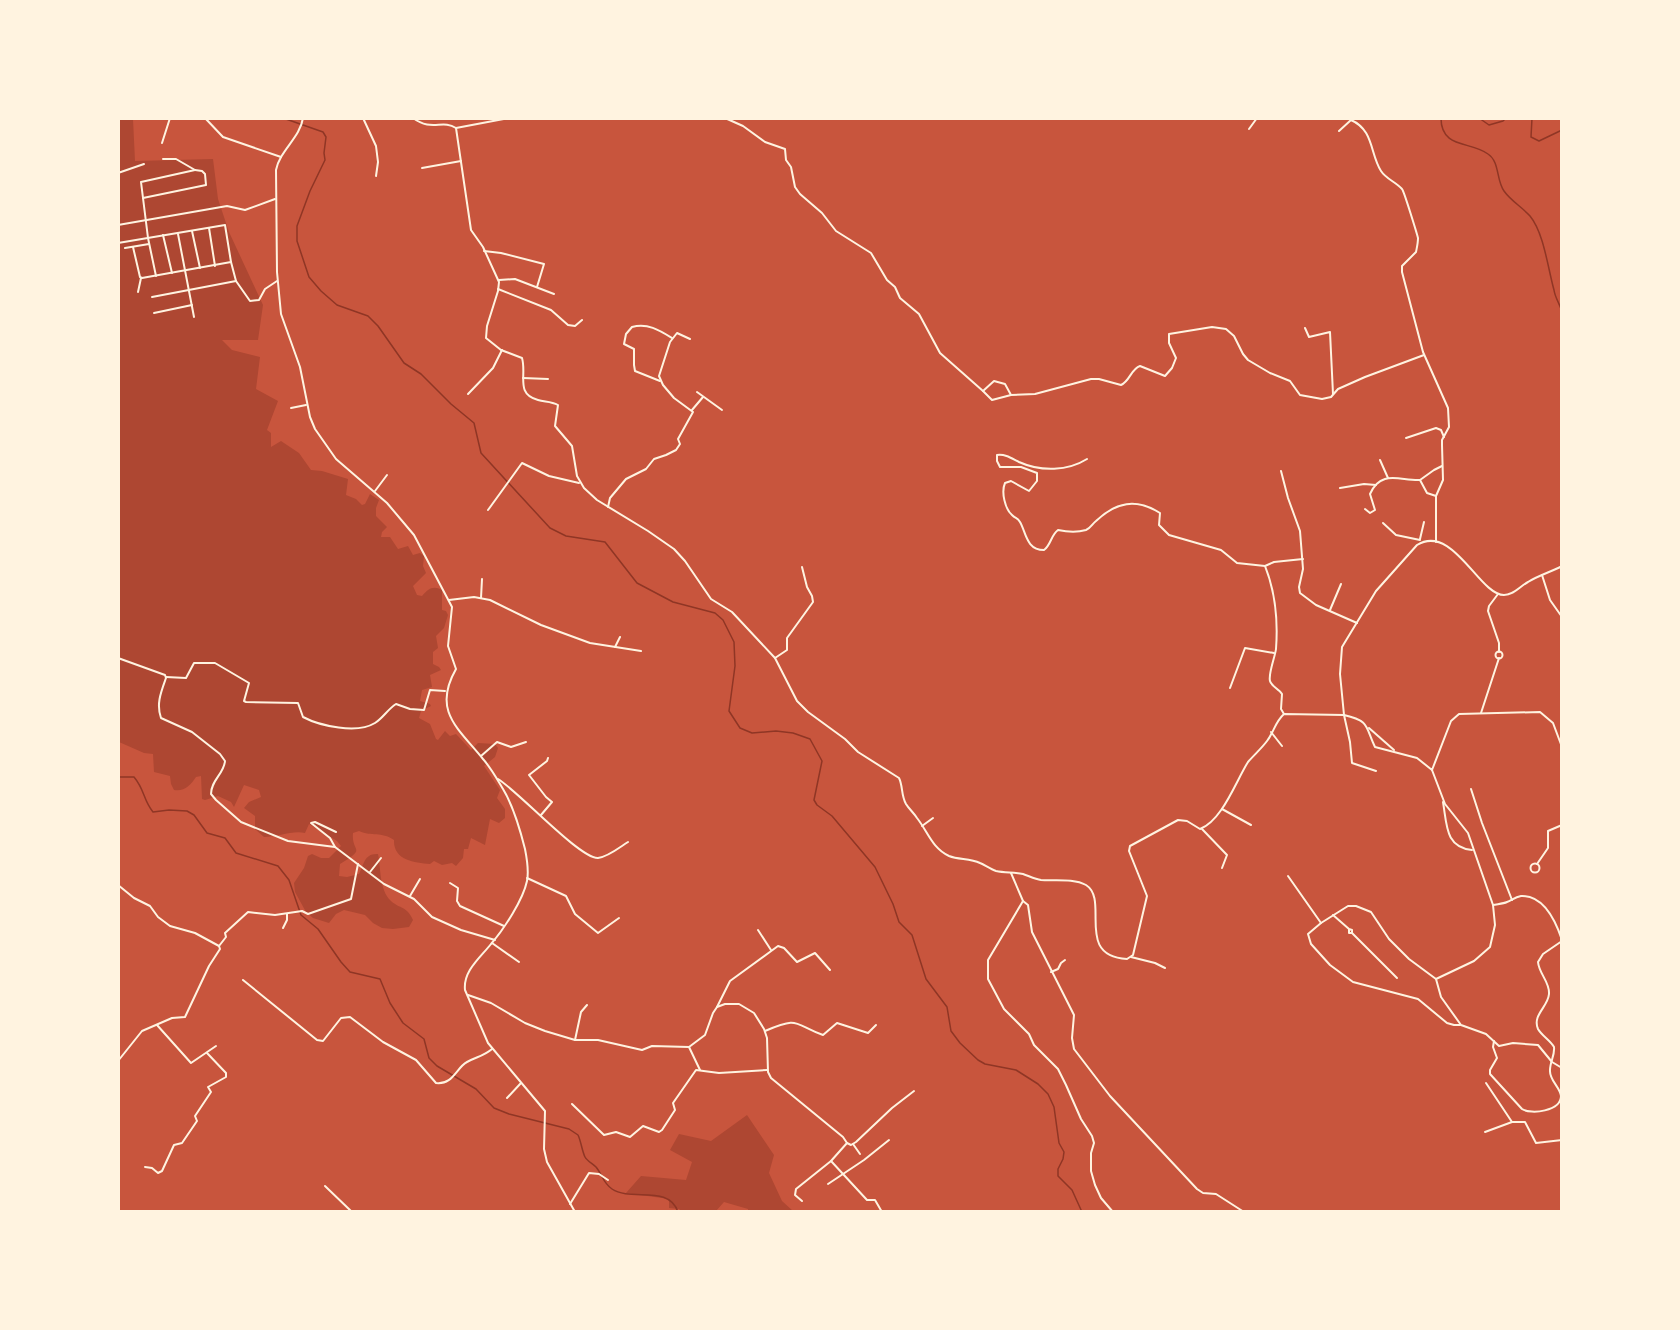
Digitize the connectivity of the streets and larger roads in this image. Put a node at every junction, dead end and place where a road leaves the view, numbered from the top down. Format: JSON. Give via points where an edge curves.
{"nodes":[{"id":1,"x":170,"y":118,"type":"edge"},
{"id":2,"x":205,"y":118,"type":"edge"},
{"id":3,"x":303,"y":118,"type":"edge"},
{"id":4,"x":363,"y":118,"type":"edge"},
{"id":5,"x":413,"y":118,"type":"edge"},
{"id":6,"x":509,"y":118,"type":"edge"},
{"id":7,"x":725,"y":118,"type":"edge"},
{"id":8,"x":1257,"y":118,"type":"edge"},
{"id":9,"x":1360,"y":118,"type":"edge"},
{"id":10,"x":1357,"y":123,"type":"junction"},
{"id":11,"x":456,"y":128,"type":"junction"},
{"id":12,"x":1249,"y":129,"type":"dead end"},
{"id":13,"x":1339,"y":131,"type":"dead end"},
{"id":14,"x":162,"y":143,"type":"dead end"},
{"id":15,"x":281,"y":157,"type":"junction"},
{"id":16,"x":163,"y":159,"type":"dead end"},
{"id":17,"x":462,"y":161,"type":"junction"},
{"id":18,"x":144,"y":164,"type":"dead end"},
{"id":19,"x":422,"y":168,"type":"dead end"},
{"id":20,"x":195,"y":170,"type":"junction"},
{"id":21,"x":118,"y":173,"type":"edge"},
{"id":22,"x":376,"y":176,"type":"dead end"},
{"id":23,"x":142,"y":198,"type":"junction"},
{"id":24,"x":275,"y":199,"type":"junction"},
{"id":25,"x":145,"y":219,"type":"junction"},
{"id":26,"x":118,"y":225,"type":"edge"},
{"id":27,"x":209,"y":228,"type":"junction"},
{"id":28,"x":192,"y":231,"type":"junction"},
{"id":29,"x":178,"y":233,"type":"junction"},
{"id":30,"x":164,"y":235,"type":"junction"},
{"id":31,"x":148,"y":238,"type":"junction"},
{"id":32,"x":118,"y":243,"type":"edge"},
{"id":33,"x":149,"y":244,"type":"junction"},
{"id":34,"x":133,"y":247,"type":"junction"},
{"id":35,"x":125,"y":248,"type":"dead end"},
{"id":36,"x":484,"y":251,"type":"junction"},
{"id":37,"x":231,"y":262,"type":"junction"},
{"id":38,"x":215,"y":266,"type":"junction"},
{"id":39,"x":200,"y":268,"type":"junction"},
{"id":40,"x":185,"y":271,"type":"junction"},
{"id":41,"x":172,"y":273,"type":"junction"},
{"id":42,"x":156,"y":276,"type":"junction"},
{"id":43,"x":141,"y":278,"type":"junction"},
{"id":44,"x":498,"y":280,"type":"junction"},
{"id":45,"x":236,"y":281,"type":"junction"},
{"id":46,"x":278,"y":282,"type":"junction"},
{"id":47,"x":537,"y":287,"type":"junction"},
{"id":48,"x":498,"y":289,"type":"junction"},
{"id":49,"x":189,"y":290,"type":"junction"},
{"id":50,"x":138,"y":292,"type":"dead end"},
{"id":51,"x":554,"y":294,"type":"dead end"},
{"id":52,"x":152,"y":297,"type":"dead end"},
{"id":53,"x":192,"y":305,"type":"junction"},
{"id":54,"x":154,"y":313,"type":"dead end"},
{"id":55,"x":194,"y":317,"type":"dead end"},
{"id":56,"x":582,"y":320,"type":"dead end"},
{"id":57,"x":1305,"y":328,"type":"dead end"},
{"id":58,"x":672,"y":338,"type":"junction"},
{"id":59,"x":690,"y":339,"type":"dead end"},
{"id":60,"x":502,"y":350,"type":"junction"},
{"id":61,"x":1424,"y":355,"type":"junction"},
{"id":62,"x":523,"y":378,"type":"junction"},
{"id":63,"x":548,"y":379,"type":"dead end"},
{"id":64,"x":660,"y":381,"type":"junction"},
{"id":65,"x":982,"y":391,"type":"junction"},
{"id":66,"x":697,"y":392,"type":"dead end"},
{"id":67,"x":468,"y":394,"type":"dead end"},
{"id":68,"x":1334,"y":394,"type":"junction"},
{"id":69,"x":1011,"y":395,"type":"junction"},
{"id":70,"x":703,"y":397,"type":"junction"},
{"id":71,"x":306,"y":405,"type":"junction"},
{"id":72,"x":291,"y":408,"type":"dead end"},
{"id":73,"x":692,"y":410,"type":"junction"},
{"id":74,"x":722,"y":410,"type":"dead end"},
{"id":75,"x":1444,"y":437,"type":"junction"},
{"id":76,"x":1406,"y":438,"type":"dead end"},
{"id":77,"x":1088,"y":459,"type":"dead end"},
{"id":78,"x":1380,"y":460,"type":"dead end"},
{"id":79,"x":1442,"y":466,"type":"junction"},
{"id":80,"x":1281,"y":471,"type":"dead end"},
{"id":81,"x":387,"y":475,"type":"dead end"},
{"id":82,"x":1388,"y":478,"type":"junction"},
{"id":83,"x":1420,"y":480,"type":"junction"},
{"id":84,"x":579,"y":483,"type":"junction"},
{"id":85,"x":1376,"y":485,"type":"junction"},
{"id":86,"x":1340,"y":488,"type":"dead end"},
{"id":87,"x":375,"y":491,"type":"junction"},
{"id":88,"x":1436,"y":496,"type":"junction"},
{"id":89,"x":608,"y":507,"type":"junction"},
{"id":90,"x":1365,"y":509,"type":"dead end"},
{"id":91,"x":488,"y":510,"type":"dead end"},
{"id":92,"x":1424,"y":522,"type":"dead end"},
{"id":93,"x":1383,"y":523,"type":"dead end"},
{"id":94,"x":1420,"y":541,"type":"junction"},
{"id":95,"x":1436,"y":542,"type":"junction"},
{"id":96,"x":1303,"y":559,"type":"junction"},
{"id":97,"x":1265,"y":566,"type":"junction"},
{"id":98,"x":1562,"y":566,"type":"edge"},
{"id":99,"x":802,"y":567,"type":"dead end"},
{"id":100,"x":1542,"y":575,"type":"junction"},
{"id":101,"x":482,"y":579,"type":"dead end"},
{"id":102,"x":1341,"y":584,"type":"dead end"},
{"id":103,"x":1498,"y":594,"type":"junction"},
{"id":104,"x":481,"y":598,"type":"junction"},
{"id":105,"x":449,"y":600,"type":"junction"},
{"id":106,"x":1330,"y":610,"type":"junction"},
{"id":107,"x":1562,"y":617,"type":"edge"},
{"id":108,"x":1357,"y":623,"type":"junction"},
{"id":109,"x":620,"y":638,"type":"dead end"},
{"id":110,"x":615,"y":647,"type":"junction"},
{"id":111,"x":641,"y":651,"type":"dead end"},
{"id":112,"x":1275,"y":654,"type":"junction"},
{"id":113,"x":118,"y":658,"type":"edge"},
{"id":114,"x":775,"y":658,"type":"junction"},
{"id":115,"x":166,"y":677,"type":"junction"},
{"id":116,"x":1230,"y":688,"type":"dead end"},
{"id":117,"x":446,"y":691,"type":"junction"},
{"id":118,"x":1481,"y":713,"type":"junction"},
{"id":119,"x":1284,"y":714,"type":"junction"},
{"id":120,"x":1344,"y":715,"type":"junction"},
{"id":121,"x":1368,"y":726,"type":"junction"},
{"id":122,"x":1271,"y":732,"type":"junction"},
{"id":123,"x":526,"y":742,"type":"dead end"},
{"id":124,"x":1282,"y":746,"type":"dead end"},
{"id":125,"x":1562,"y":747,"type":"edge"},
{"id":126,"x":1396,"y":752,"type":"junction"},
{"id":127,"x":481,"y":756,"type":"junction"},
{"id":128,"x":548,"y":758,"type":"dead end"},
{"id":129,"x":1432,"y":770,"type":"junction"},
{"id":130,"x":1376,"y":771,"type":"dead end"},
{"id":131,"x":496,"y":778,"type":"junction"},
{"id":132,"x":1471,"y":789,"type":"dead end"},
{"id":133,"x":1442,"y":799,"type":"junction"},
{"id":134,"x":1222,"y":809,"type":"junction"},
{"id":135,"x":540,"y":815,"type":"junction"},
{"id":136,"x":933,"y":818,"type":"dead end"},
{"id":137,"x":1251,"y":825,"type":"dead end"},
{"id":138,"x":1562,"y":825,"type":"edge"},
{"id":139,"x":922,"y":826,"type":"junction"},
{"id":140,"x":1202,"y":829,"type":"junction"},
{"id":141,"x":336,"y":832,"type":"dead end"},
{"id":142,"x":628,"y":842,"type":"dead end"},
{"id":143,"x":335,"y":847,"type":"junction"},
{"id":144,"x":1473,"y":850,"type":"junction"},
{"id":145,"x":381,"y":858,"type":"dead end"},
{"id":146,"x":358,"y":864,"type":"junction"},
{"id":147,"x":1536,"y":864,"type":"dead end"},
{"id":148,"x":1222,"y":868,"type":"dead end"},
{"id":149,"x":370,"y":872,"type":"junction"},
{"id":150,"x":1011,"y":873,"type":"junction"},
{"id":151,"x":1288,"y":876,"type":"dead end"},
{"id":152,"x":527,"y":878,"type":"junction"},
{"id":153,"x":420,"y":879,"type":"dead end"},
{"id":154,"x":450,"y":883,"type":"dead end"},
{"id":155,"x":118,"y":885,"type":"edge"},
{"id":156,"x":410,"y":896,"type":"junction"},
{"id":157,"x":1512,"y":900,"type":"junction"},
{"id":158,"x":1023,"y":901,"type":"junction"},
{"id":159,"x":1493,"y":905,"type":"junction"},
{"id":160,"x":287,"y":914,"type":"junction"},
{"id":161,"x":1333,"y":915,"type":"junction"},
{"id":162,"x":620,"y":918,"type":"dead end"},
{"id":163,"x":1321,"y":922,"type":"junction"},
{"id":164,"x":504,"y":926,"type":"junction"},
{"id":165,"x":283,"y":928,"type":"dead end"},
{"id":166,"x":758,"y":930,"type":"dead end"},
{"id":167,"x":495,"y":940,"type":"junction"},
{"id":168,"x":1562,"y":940,"type":"edge"},
{"id":169,"x":492,"y":944,"type":"junction"},
{"id":170,"x":219,"y":946,"type":"junction"},
{"id":171,"x":771,"y":950,"type":"junction"},
{"id":172,"x":1131,"y":957,"type":"junction"},
{"id":173,"x":1065,"y":960,"type":"dead end"},
{"id":174,"x":519,"y":962,"type":"dead end"},
{"id":175,"x":1165,"y":968,"type":"dead end"},
{"id":176,"x":830,"y":970,"type":"dead end"},
{"id":177,"x":1051,"y":972,"type":"junction"},
{"id":178,"x":1397,"y":978,"type":"dead end"},
{"id":179,"x":1436,"y":979,"type":"junction"},
{"id":180,"x":243,"y":980,"type":"dead end"},
{"id":181,"x":467,"y":995,"type":"junction"},
{"id":182,"x":587,"y":1005,"type":"dead end"},
{"id":183,"x":717,"y":1006,"type":"junction"},
{"id":184,"x":1461,"y":1024,"type":"junction"},
{"id":185,"x":157,"y":1025,"type":"junction"},
{"id":186,"x":876,"y":1025,"type":"dead end"},
{"id":187,"x":765,"y":1031,"type":"junction"},
{"id":188,"x":575,"y":1040,"type":"junction"},
{"id":189,"x":1494,"y":1041,"type":"junction"},
{"id":190,"x":216,"y":1046,"type":"dead end"},
{"id":191,"x":689,"y":1047,"type":"junction"},
{"id":192,"x":492,"y":1049,"type":"junction"},
{"id":193,"x":207,"y":1053,"type":"junction"},
{"id":194,"x":118,"y":1061,"type":"edge"},
{"id":195,"x":1552,"y":1062,"type":"junction"},
{"id":196,"x":1562,"y":1068,"type":"edge"},
{"id":197,"x":700,"y":1070,"type":"junction"},
{"id":198,"x":768,"y":1070,"type":"junction"},
{"id":199,"x":520,"y":1083,"type":"junction"},
{"id":200,"x":1486,"y":1083,"type":"dead end"},
{"id":201,"x":914,"y":1091,"type":"dead end"},
{"id":202,"x":507,"y":1098,"type":"dead end"},
{"id":203,"x":572,"y":1104,"type":"dead end"},
{"id":204,"x":1512,"y":1122,"type":"junction"},
{"id":205,"x":1485,"y":1132,"type":"dead end"},
{"id":206,"x":889,"y":1140,"type":"dead end"},
{"id":207,"x":1562,"y":1140,"type":"edge"},
{"id":208,"x":847,"y":1143,"type":"junction"},
{"id":209,"x":853,"y":1144,"type":"junction"},
{"id":210,"x":860,"y":1154,"type":"dead end"},
{"id":211,"x":831,"y":1161,"type":"junction"},
{"id":212,"x":145,"y":1167,"type":"dead end"},
{"id":213,"x":843,"y":1173,"type":"junction"},
{"id":214,"x":608,"y":1180,"type":"dead end"},
{"id":215,"x":828,"y":1184,"type":"dead end"},
{"id":216,"x":325,"y":1186,"type":"dead end"},
{"id":217,"x":802,"y":1201,"type":"dead end"},
{"id":218,"x":570,"y":1204,"type":"junction"},
{"id":219,"x":352,"y":1212,"type":"edge"},
{"id":220,"x":575,"y":1212,"type":"edge"},
{"id":221,"x":882,"y":1212,"type":"edge"},
{"id":222,"x":1113,"y":1212,"type":"edge"},
{"id":223,"x":1244,"y":1212,"type":"edge"}],
"edges":[{"from":1,"to":14,"type":"street"},
{"from":2,"to":15,"type":"street","via":[[223,138]]},
{"from":3,"to":15,"type":"street","via":[[299,132]]},
{"from":4,"to":22,"type":"street","via":[[376,146]]},
{"from":5,"to":11,"type":"street","via":[[423,125],[446,124]]},
{"from":6,"to":11,"type":"street"},
{"from":7,"to":65,"type":"street","via":[[765,142],[785,148],[800,194],[836,231],[871,253],[900,298],[919,314],[940,353]]},
{"from":8,"to":12,"type":"street"},
{"from":9,"to":10,"type":"street"},
{"from":10,"to":13,"type":"street","via":[[1351,120]]},
{"from":10,"to":61,"type":"street","via":[[1372,143],[1382,173],[1402,189],[1417,233],[1416,252],[1401,268]]},
{"from":11,"to":17,"type":"street"},
{"from":15,"to":24,"type":"street","via":[[276,170]]},
{"from":16,"to":20,"type":"street","via":[[176,159]]},
{"from":17,"to":19,"type":"street"},
{"from":17,"to":36,"type":"street","via":[[471,230]]},
{"from":18,"to":21,"type":"street"},
{"from":20,"to":23,"type":"street","via":[[142,180]]},
{"from":20,"to":23,"type":"street","via":[[205,174],[205,186]]},
{"from":23,"to":25,"type":"street"},
{"from":24,"to":25,"type":"street","via":[[245,210],[226,206]]},
{"from":24,"to":46,"type":"street"},
{"from":25,"to":26,"type":"street"},
{"from":25,"to":31,"type":"street"},
{"from":27,"to":28,"type":"street"},
{"from":27,"to":37,"type":"street","via":[[225,225]]},
{"from":27,"to":38,"type":"street"},
{"from":28,"to":29,"type":"street"},
{"from":28,"to":39,"type":"street"},
{"from":29,"to":30,"type":"street"},
{"from":29,"to":40,"type":"street"},
{"from":30,"to":31,"type":"street"},
{"from":30,"to":41,"type":"street"},
{"from":31,"to":32,"type":"street"},
{"from":31,"to":33,"type":"street"},
{"from":33,"to":34,"type":"street"},
{"from":33,"to":42,"type":"street"},
{"from":34,"to":35,"type":"street"},
{"from":34,"to":43,"type":"street"},
{"from":36,"to":44,"type":"street"},
{"from":36,"to":47,"type":"street","via":[[544,264]]},
{"from":37,"to":38,"type":"street"},
{"from":37,"to":45,"type":"street"},
{"from":38,"to":39,"type":"street"},
{"from":39,"to":40,"type":"street"},
{"from":40,"to":41,"type":"street"},
{"from":40,"to":49,"type":"street"},
{"from":41,"to":42,"type":"street"},
{"from":42,"to":43,"type":"street"},
{"from":43,"to":50,"type":"street"},
{"from":44,"to":47,"type":"street","via":[[515,279]]},
{"from":44,"to":48,"type":"street"},
{"from":45,"to":46,"type":"street","via":[[252,302]]},
{"from":45,"to":49,"type":"street"},
{"from":46,"to":71,"type":"street","via":[[282,318],[300,367]]},
{"from":47,"to":51,"type":"street"},
{"from":48,"to":56,"type":"street","via":[[551,310],[568,325],[575,326]]},
{"from":48,"to":60,"type":"street","via":[[486,335]]},
{"from":49,"to":52,"type":"street"},
{"from":49,"to":53,"type":"street"},
{"from":53,"to":54,"type":"street"},
{"from":53,"to":55,"type":"street"},
{"from":57,"to":68,"type":"street","via":[[1309,337],[1330,332]]},
{"from":58,"to":59,"type":"street","via":[[677,333]]},
{"from":58,"to":64,"type":"street","via":[[659,373]]},
{"from":58,"to":64,"type":"street","via":[[646,325],[632,327],[626,334],[624,344],[634,349],[635,371]]},
{"from":60,"to":62,"type":"street","via":[[522,358]]},
{"from":60,"to":67,"type":"street","via":[[493,368]]},
{"from":61,"to":68,"type":"street","via":[[1365,377]]},
{"from":61,"to":75,"type":"street","via":[[1448,408],[1449,427]]},
{"from":62,"to":63,"type":"street"},
{"from":62,"to":84,"type":"street","via":[[526,394],[558,405],[555,426],[572,446]]},
{"from":64,"to":73,"type":"street","via":[[674,398]]},
{"from":65,"to":69,"type":"street","via":[[990,399]]},
{"from":65,"to":69,"type":"street","via":[[998,381],[1005,384]]},
{"from":66,"to":70,"type":"street"},
{"from":68,"to":69,"type":"street","via":[[1322,399],[1300,394],[1290,381],[1245,357],[1226,329],[1212,327],[1169,334],[1176,358],[1166,376],[1138,366],[1124,384],[1091,379],[1035,394]]},
{"from":70,"to":73,"type":"street"},
{"from":70,"to":74,"type":"street"},
{"from":71,"to":72,"type":"street"},
{"from":71,"to":87,"type":"street","via":[[315,429],[332,454]]},
{"from":73,"to":89,"type":"street","via":[[678,439],[678,448],[624,480]]},
{"from":75,"to":76,"type":"street","via":[[1436,428]]},
{"from":75,"to":79,"type":"street"},
{"from":77,"to":97,"type":"street","via":[[1054,469],[997,455],[1000,467],[1021,467],[1037,473],[1031,489],[1011,481],[1005,483],[1003,492],[1009,512],[1019,520],[1024,536],[1036,548],[1047,548],[1058,530],[1085,530],[1132,502],[1160,513],[1159,525],[1169,535],[1217,549],[1237,563]]},
{"from":78,"to":82,"type":"street"},
{"from":79,"to":83,"type":"street"},
{"from":79,"to":88,"type":"street","via":[[1443,480]]},
{"from":80,"to":96,"type":"street","via":[[1299,527]]},
{"from":81,"to":87,"type":"street"},
{"from":82,"to":83,"type":"street"},
{"from":82,"to":85,"type":"street"},
{"from":83,"to":88,"type":"street","via":[[1427,493]]},
{"from":84,"to":89,"type":"street"},
{"from":84,"to":91,"type":"street","via":[[549,476],[522,463]]},
{"from":85,"to":86,"type":"street"},
{"from":85,"to":90,"type":"street","via":[[1370,494],[1375,510],[1370,513]]},
{"from":87,"to":105,"type":"street","via":[[414,535]]},
{"from":88,"to":95,"type":"street"},
{"from":89,"to":114,"type":"street","via":[[674,549],[711,599],[732,612]]},
{"from":92,"to":94,"type":"street"},
{"from":93,"to":94,"type":"street","via":[[1397,536]]},
{"from":94,"to":95,"type":"street"},
{"from":94,"to":108,"type":"street","via":[[1376,591]]},
{"from":95,"to":103,"type":"street","via":[[1461,558]]},
{"from":96,"to":97,"type":"street"},
{"from":96,"to":106,"type":"street","via":[[1300,593]]},
{"from":97,"to":112,"type":"street","via":[[1274,600]]},
{"from":98,"to":100,"type":"street"},
{"from":99,"to":114,"type":"street","via":[[813,602],[787,638],[787,650]]},
{"from":100,"to":103,"type":"street","via":[[1509,594]]},
{"from":100,"to":107,"type":"street","via":[[1550,600]]},
{"from":101,"to":104,"type":"street"},
{"from":102,"to":106,"type":"street"},
{"from":103,"to":118,"type":"street","via":[[1488,611],[1502,656],[1498,658]]},
{"from":104,"to":105,"type":"street"},
{"from":104,"to":110,"type":"street","via":[[554,630]]},
{"from":105,"to":117,"type":"street","via":[[452,609],[448,646],[456,665]]},
{"from":106,"to":108,"type":"street"},
{"from":108,"to":120,"type":"street","via":[[1341,654]]},
{"from":109,"to":110,"type":"street"},
{"from":110,"to":111,"type":"street"},
{"from":112,"to":116,"type":"street","via":[[1245,648]]},
{"from":112,"to":119,"type":"street","via":[[1269,680],[1282,694]]},
{"from":113,"to":115,"type":"street"},
{"from":114,"to":139,"type":"street","via":[[794,698],[802,706],[858,752],[899,778],[904,801]]},
{"from":115,"to":117,"type":"street","via":[[186,678],[195,663],[212,661],[249,683],[246,702],[298,703],[303,717],[345,727],[371,726],[396,704],[424,710],[430,690]]},
{"from":115,"to":143,"type":"street","via":[[160,699],[161,718],[192,732],[225,761],[212,785],[211,794],[216,800],[243,823],[288,841]]},
{"from":117,"to":127,"type":"street","via":[[456,728]]},
{"from":118,"to":125,"type":"street","via":[[1540,712],[1553,723]]},
{"from":118,"to":129,"type":"street","via":[[1459,714],[1452,719]]},
{"from":119,"to":120,"type":"street"},
{"from":119,"to":122,"type":"street"},
{"from":120,"to":121,"type":"street"},
{"from":120,"to":130,"type":"street","via":[[1352,763]]},
{"from":121,"to":126,"type":"street"},
{"from":121,"to":126,"type":"street","via":[[1375,747]]},
{"from":122,"to":124,"type":"street"},
{"from":122,"to":134,"type":"street"},
{"from":123,"to":127,"type":"street","via":[[512,747],[497,742]]},
{"from":126,"to":129,"type":"street","via":[[1417,758]]},
{"from":127,"to":131,"type":"street"},
{"from":128,"to":135,"type":"street","via":[[529,775],[552,802]]},
{"from":129,"to":133,"type":"street"},
{"from":131,"to":135,"type":"street"},
{"from":131,"to":152,"type":"street","via":[[517,822]]},
{"from":132,"to":157,"type":"street"},
{"from":133,"to":144,"type":"street","via":[[1464,826]]},
{"from":133,"to":144,"type":"street","via":[[1454,844]]},
{"from":134,"to":137,"type":"street"},
{"from":134,"to":140,"type":"street"},
{"from":135,"to":142,"type":"street","via":[[595,857]]},
{"from":136,"to":139,"type":"street"},
{"from":138,"to":147,"type":"street","via":[[1548,831],[1548,848]]},
{"from":139,"to":150,"type":"street","via":[[933,844],[946,854]]},
{"from":140,"to":148,"type":"street","via":[[1227,855]]},
{"from":140,"to":172,"type":"street","via":[[1178,820],[1130,846],[1147,896]]},
{"from":141,"to":143,"type":"street","via":[[311,823]]},
{"from":143,"to":146,"type":"street"},
{"from":144,"to":159,"type":"street"},
{"from":145,"to":149,"type":"street"},
{"from":146,"to":149,"type":"street"},
{"from":146,"to":160,"type":"street","via":[[351,899],[308,914]]},
{"from":149,"to":156,"type":"street","via":[[384,884]]},
{"from":150,"to":158,"type":"street"},
{"from":150,"to":172,"type":"street","via":[[1084,884],[1093,897],[1099,944],[1107,954]]},
{"from":151,"to":163,"type":"street"},
{"from":152,"to":162,"type":"street","via":[[566,896],[575,914],[598,933]]},
{"from":152,"to":164,"type":"street"},
{"from":153,"to":156,"type":"street"},
{"from":154,"to":164,"type":"street","via":[[458,888],[460,906]]},
{"from":155,"to":170,"type":"street","via":[[150,906],[170,926]]},
{"from":156,"to":167,"type":"street","via":[[432,917]]},
{"from":157,"to":159,"type":"street"},
{"from":157,"to":168,"type":"street","via":[[1522,896],[1544,907],[1553,917]]},
{"from":158,"to":177,"type":"street","via":[[1028,905],[1032,932]]},
{"from":158,"to":222,"type":"street","via":[[988,960],[988,979],[1004,1009],[1058,1069],[1092,1136],[1091,1171],[1101,1198]]},
{"from":159,"to":179,"type":"street","via":[[1495,925],[1490,947],[1474,960]]},
{"from":160,"to":165,"type":"street"},
{"from":160,"to":170,"type":"street","via":[[245,913],[225,933]]},
{"from":161,"to":163,"type":"street"},
{"from":161,"to":178,"type":"street"},
{"from":161,"to":179,"type":"street","via":[[1348,906],[1371,912],[1389,939]]},
{"from":163,"to":184,"type":"street","via":[[1308,934],[1309,940],[1330,966],[1353,982],[1418,999],[1447,1023]]},
{"from":164,"to":167,"type":"street"},
{"from":166,"to":171,"type":"street"},
{"from":167,"to":169,"type":"street"},
{"from":168,"to":195,"type":"street","via":[[1538,962],[1549,992],[1537,1025],[1554,1047]]},
{"from":169,"to":174,"type":"street"},
{"from":169,"to":181,"type":"street","via":[[468,974]]},
{"from":170,"to":185,"type":"street","via":[[185,1017]]},
{"from":171,"to":176,"type":"street","via":[[781,946],[797,963],[815,953]]},
{"from":171,"to":183,"type":"street","via":[[730,981]]},
{"from":172,"to":175,"type":"street"},
{"from":173,"to":177,"type":"street"},
{"from":177,"to":223,"type":"street","via":[[1074,1015],[1074,1049],[1110,1096],[1197,1189],[1216,1194]]},
{"from":179,"to":184,"type":"street","via":[[1441,997]]},
{"from":180,"to":192,"type":"street","via":[[318,1041],[324,1040],[341,1018],[350,1017],[382,1042],[416,1060],[436,1083],[444,1082],[464,1064]]},
{"from":181,"to":188,"type":"street","via":[[502,1008],[525,1023]]},
{"from":181,"to":192,"type":"street"},
{"from":182,"to":188,"type":"street","via":[[581,1012]]},
{"from":183,"to":187,"type":"street","via":[[742,1006],[753,1013]]},
{"from":183,"to":191,"type":"street","via":[[705,1035]]},
{"from":184,"to":189,"type":"street"},
{"from":185,"to":193,"type":"street","via":[[190,1062]]},
{"from":185,"to":194,"type":"street","via":[[140,1033]]},
{"from":186,"to":187,"type":"street","via":[[868,1033],[840,1023],[823,1035],[794,1022]]},
{"from":187,"to":198,"type":"street"},
{"from":188,"to":191,"type":"street","via":[[598,1040],[642,1050],[652,1046]]},
{"from":189,"to":195,"type":"street","via":[[1499,1046],[1534,1044]]},
{"from":189,"to":195,"type":"street","via":[[1497,1058],[1490,1074],[1525,1111],[1535,1112],[1559,1101],[1560,1094],[1550,1072]]},
{"from":190,"to":193,"type":"street"},
{"from":191,"to":197,"type":"street"},
{"from":192,"to":199,"type":"street"},
{"from":193,"to":212,"type":"street","via":[[226,1077],[208,1087],[211,1092],[195,1116],[197,1121],[182,1143],[174,1145],[162,1172]]},
{"from":195,"to":196,"type":"street"},
{"from":197,"to":198,"type":"street"},
{"from":197,"to":203,"type":"street","via":[[694,1071],[659,1132],[643,1126],[630,1137],[616,1132],[604,1135]]},
{"from":198,"to":208,"type":"street","via":[[773,1081]]},
{"from":199,"to":202,"type":"street"},
{"from":199,"to":218,"type":"street","via":[[545,1111],[547,1162]]},
{"from":200,"to":204,"type":"street"},
{"from":201,"to":209,"type":"street"},
{"from":204,"to":205,"type":"street"},
{"from":204,"to":207,"type":"street","via":[[1526,1123],[1536,1143]]},
{"from":206,"to":213,"type":"street"},
{"from":208,"to":209,"type":"street"},
{"from":208,"to":211,"type":"street"},
{"from":209,"to":210,"type":"street"},
{"from":211,"to":213,"type":"street"},
{"from":211,"to":217,"type":"street","via":[[796,1189],[795,1194]]},
{"from":213,"to":215,"type":"street"},
{"from":213,"to":221,"type":"street","via":[[867,1200],[876,1201]]},
{"from":214,"to":218,"type":"street","via":[[589,1173]]},
{"from":216,"to":219,"type":"street"},
{"from":218,"to":220,"type":"street"}]}
